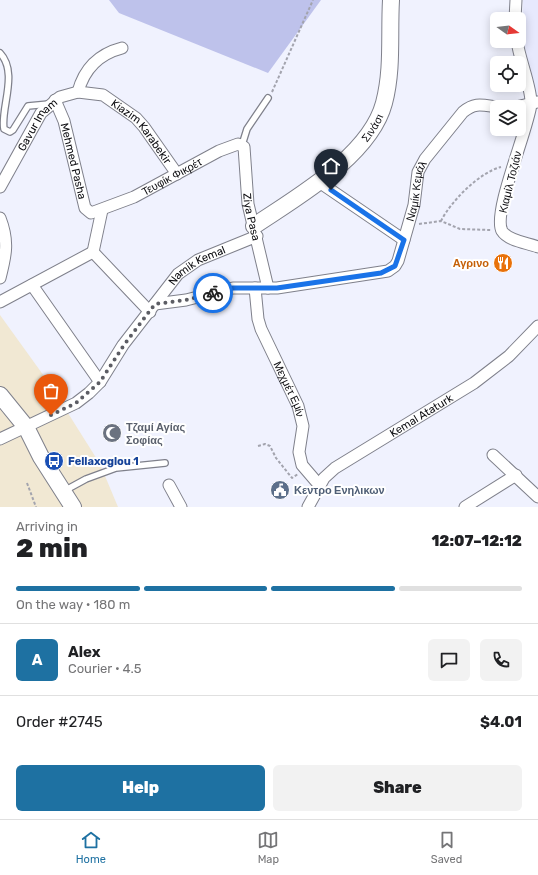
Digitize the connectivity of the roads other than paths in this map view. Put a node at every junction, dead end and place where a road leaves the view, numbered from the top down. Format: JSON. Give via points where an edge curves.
{"nodes":[{"id":1,"x":391,"y":0,"type":"edge"},
{"id":2,"x":516,"y":0,"type":"edge"},
{"id":3,"x":515,"y":12,"type":"edge"},
{"id":4,"x":122,"y":48,"type":"dead end"},
{"id":5,"x":519,"y":48,"type":"edge"},
{"id":6,"x":0,"y":53,"type":"edge"},
{"id":7,"x":78,"y":92,"type":"junction"},
{"id":8,"x":268,"y":98,"type":"road end"},
{"id":9,"x":52,"y":102,"type":"junction"},
{"id":10,"x":535,"y":102,"type":"edge"},
{"id":11,"x":490,"y":106,"type":"edge"},
{"id":12,"x":242,"y":145,"type":"junction"},
{"id":13,"x":177,"y":174,"type":"junction"},
{"id":14,"x":319,"y":182,"type":"junction"},
{"id":15,"x":0,"y":187,"type":"edge"},
{"id":16,"x":102,"y":210,"type":"junction"},
{"id":17,"x":0,"y":218,"type":"edge"},
{"id":18,"x":256,"y":231,"type":"junction"},
{"id":19,"x":404,"y":240,"type":"junction"},
{"id":20,"x":538,"y":247,"type":"edge"},
{"id":21,"x":93,"y":252,"type":"junction"},
{"id":22,"x":0,"y":278,"type":"edge"},
{"id":23,"x":32,"y":285,"type":"junction"},
{"id":24,"x":255,"y":288,"type":"junction"},
{"id":25,"x":268,"y":288,"type":"junction"},
{"id":26,"x":0,"y":302,"type":"edge"},
{"id":27,"x":153,"y":308,"type":"junction"},
{"id":28,"x":538,"y":326,"type":"edge"},
{"id":29,"x":100,"y":382,"type":"junction"},
{"id":30,"x":0,"y":395,"type":"edge"},
{"id":31,"x":26,"y":427,"type":"junction"},
{"id":32,"x":0,"y":439,"type":"edge"},
{"id":33,"x":493,"y":455,"type":"dead end"},
{"id":34,"x":165,"y":463,"type":"dead end"},
{"id":35,"x":516,"y":475,"type":"junction"},
{"id":36,"x":169,"y":485,"type":"dead end"},
{"id":37,"x":320,"y":486,"type":"junction"},
{"id":38,"x":64,"y":492,"type":"junction"},
{"id":39,"x":538,"y":497,"type":"edge"},
{"id":40,"x":72,"y":507,"type":"edge"},
{"id":41,"x":181,"y":507,"type":"edge"},
{"id":42,"x":308,"y":507,"type":"edge"},
{"id":43,"x":465,"y":507,"type":"edge"}],
"edges":[{"from":1,"to":14,"type":"street","name":"Σινάσι","via":[[390,67],[384,103],[372,130],[363,141]]},
{"from":2,"to":3,"type":"street"},
{"from":4,"to":7,"type":"street","via":[[100,57],[85,74]]},
{"from":5,"to":10,"type":"street","name":"Κιαμίλ Τοζιάν"},
{"from":6,"to":9,"type":"lane","via":[[7,66],[4,130],[13,130],[28,106]]},
{"from":7,"to":9,"type":"street","name":"Gavur Imam","via":[[64,94]]},
{"from":7,"to":13,"type":"street","name":"Kiazim Karabekir","via":[[103,95],[136,118]]},
{"from":8,"to":12,"type":"lane","via":[[247,129]]},
{"from":9,"to":15,"type":"street","name":"Gavur Imam","via":[[36,120]]},
{"from":9,"to":16,"type":"street","name":"Mehmed Pasha","via":[[64,121],[85,208],[91,213]]},
{"from":10,"to":20,"type":"street","name":"Κιαμίλ Τοζιάν","via":[[513,162],[500,221],[502,231],[509,237]]},
{"from":11,"to":19,"type":"street","name":"Ναμίκ Κεμάλ","via":[[470,106],[425,159],[418,172],[414,205]]},
{"from":12,"to":13,"type":"street","name":"Τευφίκ Φικρέτ","via":[[219,151]]},
{"from":12,"to":18,"type":"street","name":"Ziya Pasa","via":[[245,152],[248,204]]},
{"from":13,"to":16,"type":"street","name":"Τευφίκ Φικρέτ","via":[[134,197]]},
{"from":14,"to":18,"type":"street","name":"Σινάσι"},
{"from":14,"to":19,"type":"street"},
{"from":16,"to":21,"type":"street"},
{"from":17,"to":22,"type":"street","via":[[6,237],[6,255]]},
{"from":18,"to":25,"type":"street","name":"Ziya Pasa"},
{"from":18,"to":27,"type":"street","name":"Namik Kemal","via":[[188,266],[178,274]]},
{"from":19,"to":25,"type":"street","name":"Ναμίκ Κεμάλ","via":[[398,261],[388,271]]},
{"from":21,"to":23,"type":"street"},
{"from":21,"to":27,"type":"street"},
{"from":23,"to":26,"type":"street"},
{"from":23,"to":29,"type":"street"},
{"from":24,"to":25,"type":"street","name":"Ναμίκ Κεμάλ"},
{"from":24,"to":27,"type":"street","name":"Ναμίκ Κεμάλ","via":[[233,288]]},
{"from":24,"to":37,"type":"street","name":"Μεχμέτ Εμίν","via":[[261,329],[291,389],[302,420],[299,452],[305,469]]},
{"from":27,"to":29,"type":"street","via":[[124,345]]},
{"from":28,"to":37,"type":"street","name":"Kemal Ataturk","via":[[509,356],[474,383],[335,468],[324,478]]},
{"from":29,"to":31,"type":"street","via":[[76,403]]},
{"from":30,"to":31,"type":"street"},
{"from":31,"to":32,"type":"street"},
{"from":31,"to":38,"type":"street","via":[[41,457]]},
{"from":33,"to":35,"type":"street"},
{"from":34,"to":38,"type":"lane","via":[[116,468],[86,479]]},
{"from":35,"to":39,"type":"street"},
{"from":35,"to":43,"type":"street"},
{"from":36,"to":41,"type":"street"},
{"from":37,"to":42,"type":"street","name":"Kemal Ataturk"},
{"from":38,"to":40,"type":"street"}]}
